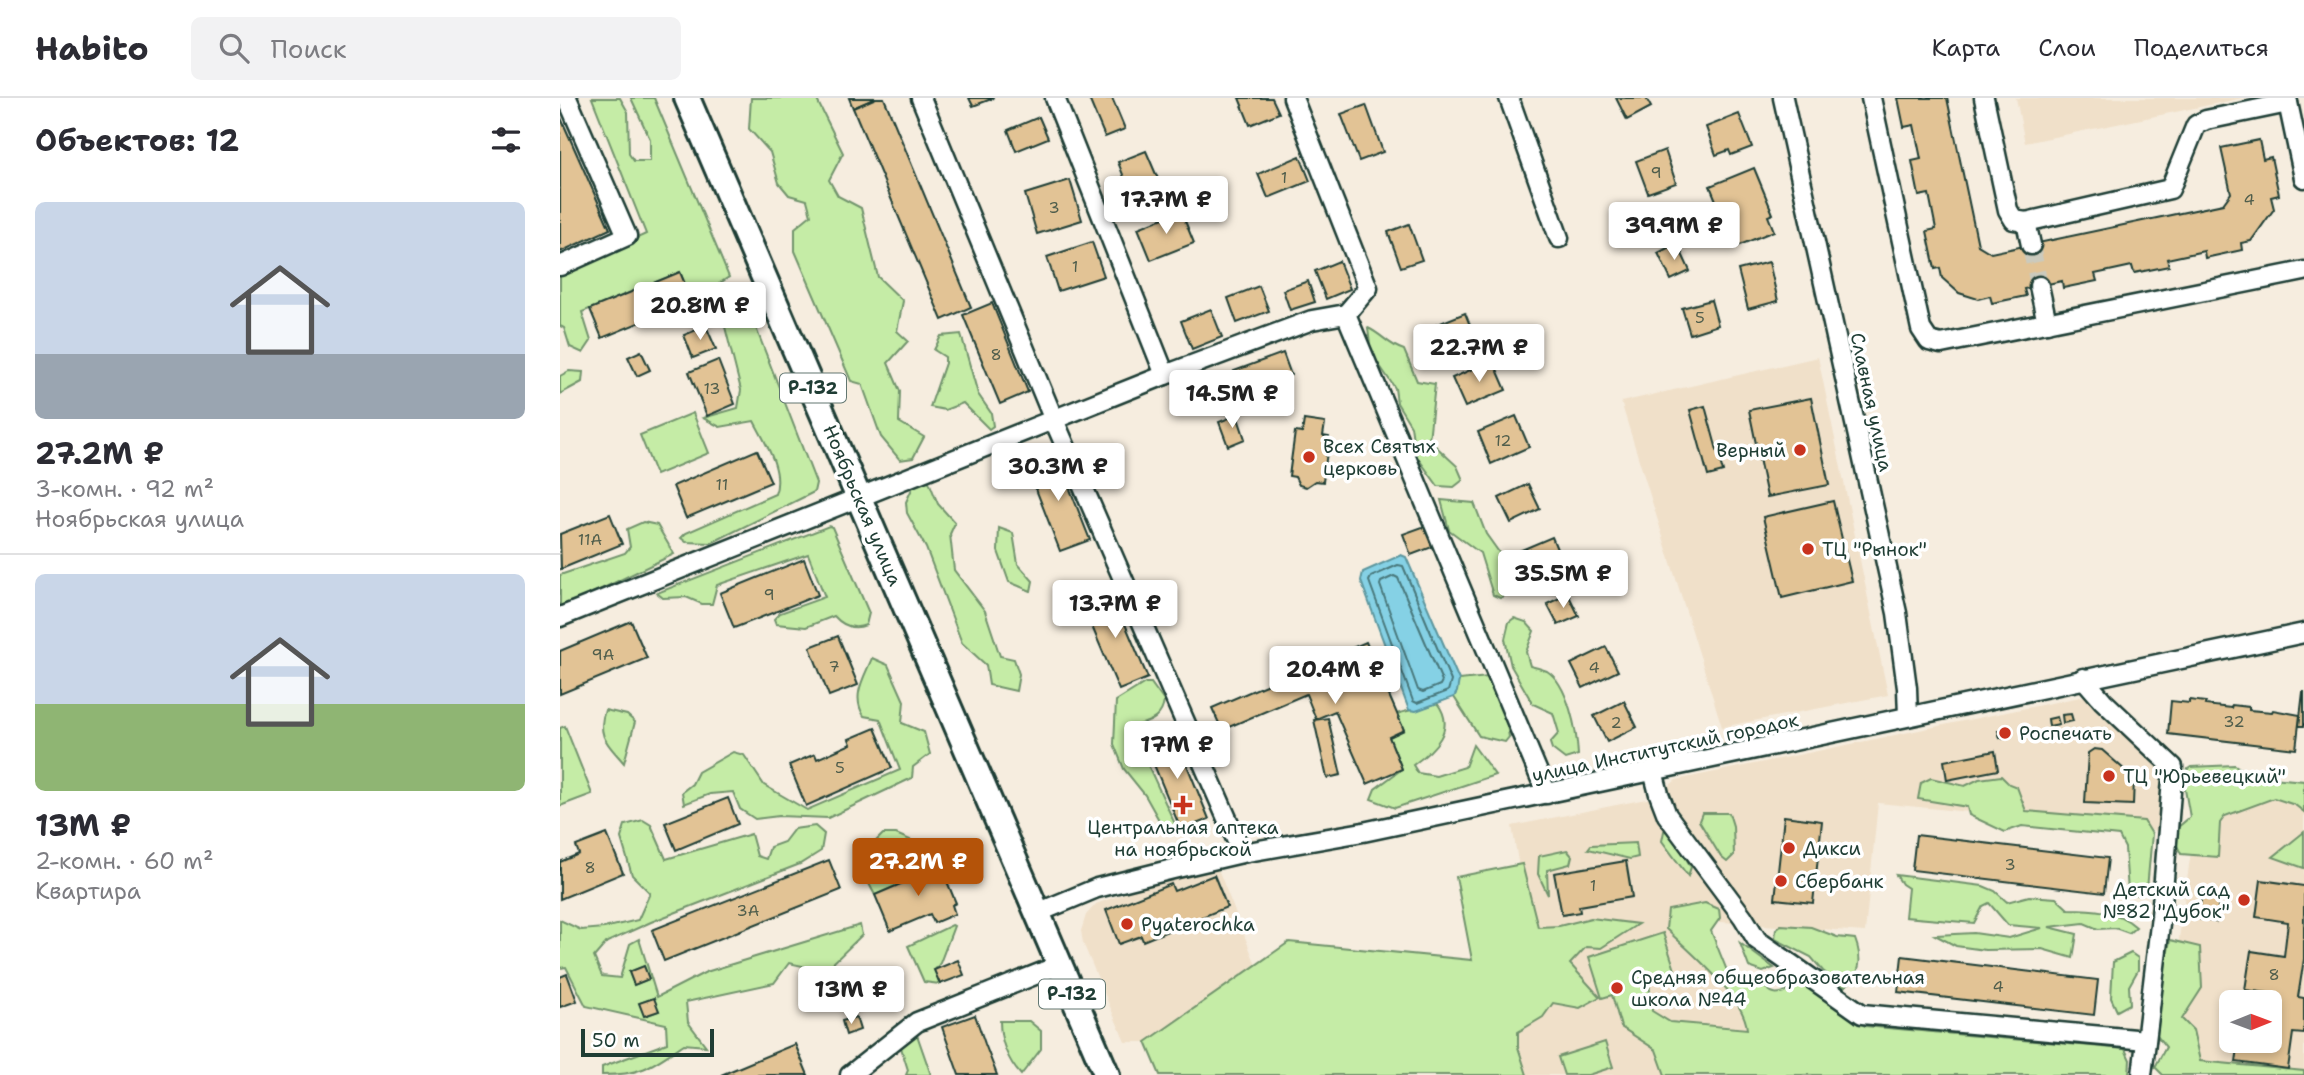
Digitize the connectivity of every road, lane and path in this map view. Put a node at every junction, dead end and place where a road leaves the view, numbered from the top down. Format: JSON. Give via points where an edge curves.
{"nodes":[{"id":1,"x":567,"y":98,"type":"edge"},
{"id":2,"x":687,"y":98,"type":"edge"},
{"id":3,"x":921,"y":98,"type":"edge"},
{"id":4,"x":1055,"y":98,"type":"edge"},
{"id":5,"x":1293,"y":98,"type":"edge"},
{"id":6,"x":1509,"y":98,"type":"edge"},
{"id":7,"x":1783,"y":98,"type":"edge"},
{"id":8,"x":1871,"y":98,"type":"edge"},
{"id":9,"x":1984,"y":98,"type":"edge"},
{"id":10,"x":2288,"y":100,"type":"edge"},
{"id":11,"x":2304,"y":178,"type":"edge"},
{"id":12,"x":2026,"y":222,"type":"junction"},
{"id":13,"x":1559,"y":238,"type":"dead end"},
{"id":14,"x":2031,"y":245,"type":"tunnel mouth"},
{"id":15,"x":560,"y":266,"type":"edge"},
{"id":16,"x":2304,"y":271,"type":"edge"},
{"id":17,"x":2039,"y":286,"type":"tunnel mouth"},
{"id":18,"x":1346,"y":314,"type":"junction"},
{"id":19,"x":2047,"y":323,"type":"junction"},
{"id":20,"x":1165,"y":375,"type":"junction"},
{"id":21,"x":1054,"y":420,"type":"junction"},
{"id":22,"x":860,"y":497,"type":"junction"},
{"id":23,"x":560,"y":617,"type":"edge"},
{"id":24,"x":2304,"y":633,"type":"edge"},
{"id":25,"x":2084,"y":678,"type":"junction"},
{"id":26,"x":1908,"y":716,"type":"junction"},
{"id":27,"x":1653,"y":771,"type":"junction"},
{"id":28,"x":1547,"y":794,"type":"junction"},
{"id":29,"x":1242,"y":853,"type":"junction"},
{"id":30,"x":1037,"y":912,"type":"junction"},
{"id":31,"x":1060,"y":965,"type":"junction"},
{"id":32,"x":2146,"y":1040,"type":"junction"},
{"id":33,"x":850,"y":1075,"type":"edge"},
{"id":34,"x":1107,"y":1075,"type":"edge"},
{"id":35,"x":2142,"y":1075,"type":"edge"}],
"edges":[{"from":1,"to":15,"type":"street","via":[[627,236]]},
{"from":2,"to":22,"type":"highway","name":"Ноябрьская улица","number":"Р-132"},
{"from":3,"to":21,"type":"street"},
{"from":4,"to":20,"type":"street"},
{"from":5,"to":18,"type":"street","via":[[1368,288]]},
{"from":6,"to":13,"type":"street"},
{"from":7,"to":26,"type":"street","name":"Славная улица","via":[[1897,613]]},
{"from":8,"to":19,"type":"street","via":[[1921,329],[1929,341],[1941,344]]},
{"from":9,"to":12,"type":"street","via":[[2008,210],[2014,220]]},
{"from":10,"to":11,"type":"street"},
{"from":10,"to":12,"type":"street","via":[[2196,125],[2170,190]]},
{"from":12,"to":14,"type":"street"},
{"from":16,"to":19,"type":"street"},
{"from":17,"to":19,"type":"street"},
{"from":18,"to":20,"type":"street","via":[[1312,320]]},
{"from":18,"to":28,"type":"street"},
{"from":20,"to":21,"type":"street"},
{"from":21,"to":22,"type":"street"},
{"from":21,"to":29,"type":"street"},
{"from":22,"to":23,"type":"street"},
{"from":22,"to":30,"type":"highway","name":"Ноябрьская улица","number":"Р-132"},
{"from":24,"to":25,"type":"street","name":"улица Институтский городок"},
{"from":25,"to":26,"type":"street","name":"улица Институтский городок"},
{"from":25,"to":32,"type":"street","via":[[2173,767]]},
{"from":26,"to":27,"type":"street","name":"улица Институтский городок"},
{"from":27,"to":28,"type":"street","name":"улица Институтский городок"},
{"from":27,"to":32,"type":"street","via":[[1667,815],[1757,940],[1862,1014]]},
{"from":28,"to":29,"type":"street","name":"улица Институтский городок"},
{"from":29,"to":30,"type":"street","name":"улица Институтский городок","via":[[1097,888]]},
{"from":30,"to":31,"type":"highway","number":"Р-132"},
{"from":31,"to":33,"type":"street","via":[[916,1022]]},
{"from":31,"to":34,"type":"highway","number":"Р-132"},
{"from":32,"to":35,"type":"street"}]}
